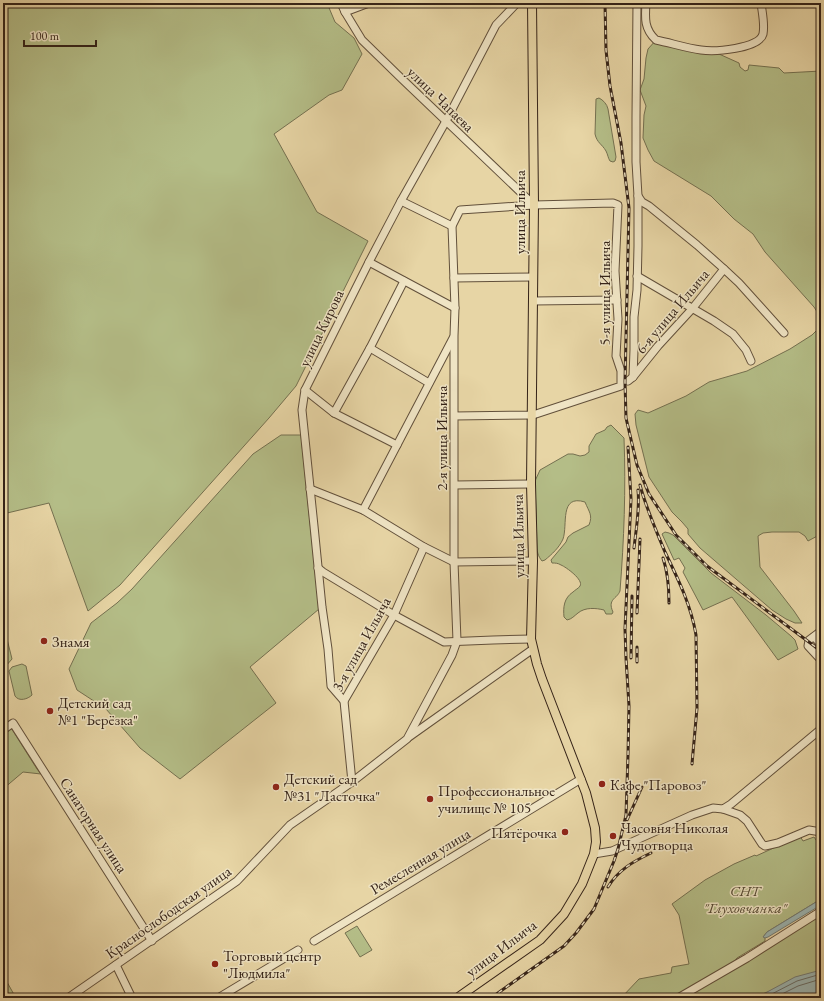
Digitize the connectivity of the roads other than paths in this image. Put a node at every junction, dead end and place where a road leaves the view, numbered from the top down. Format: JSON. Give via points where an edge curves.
{"nodes":[{"id":1,"x":341,"y":3,"type":"edge"},
{"id":2,"x":369,"y":3,"type":"edge"},
{"id":3,"x":517,"y":3,"type":"edge"},
{"id":4,"x":532,"y":3,"type":"edge"},
{"id":5,"x":637,"y":3,"type":"edge"},
{"id":6,"x":646,"y":3,"type":"edge"},
{"id":7,"x":761,"y":3,"type":"edge"},
{"id":8,"x":344,"y":12,"type":"junction"},
{"id":9,"x":446,"y":121,"type":"junction"},
{"id":10,"x":638,"y":196,"type":"junction"},
{"id":11,"x":401,"y":201,"type":"junction"},
{"id":12,"x":534,"y":205,"type":"junction"},
{"id":13,"x":452,"y":226,"type":"junction"},
{"id":14,"x":369,"y":262,"type":"junction"},
{"id":15,"x":724,"y":269,"type":"junction"},
{"id":16,"x":637,"y":276,"type":"junction"},
{"id":17,"x":533,"y":277,"type":"junction"},
{"id":18,"x":454,"y":278,"type":"junction"},
{"id":19,"x":404,"y":281,"type":"junction"},
{"id":20,"x":617,"y":300,"type":"junction"},
{"id":21,"x":533,"y":301,"type":"junction"},
{"id":22,"x":455,"y":308,"type":"junction"},
{"id":23,"x":692,"y":309,"type":"junction"},
{"id":24,"x":784,"y":334,"type":"dead end"},
{"id":25,"x":454,"y":336,"type":"junction"},
{"id":26,"x":370,"y":348,"type":"junction"},
{"id":27,"x":751,"y":361,"type":"dead end"},
{"id":28,"x":429,"y":383,"type":"junction"},
{"id":29,"x":305,"y":390,"type":"junction"},
{"id":30,"x":334,"y":413,"type":"junction"},
{"id":31,"x":532,"y":415,"type":"junction"},
{"id":32,"x":454,"y":416,"type":"junction"},
{"id":33,"x":397,"y":446,"type":"junction"},
{"id":34,"x":531,"y":484,"type":"junction"},
{"id":35,"x":455,"y":485,"type":"junction"},
{"id":36,"x":310,"y":489,"type":"junction"},
{"id":37,"x":363,"y":510,"type":"junction"},
{"id":38,"x":424,"y":547,"type":"junction"},
{"id":39,"x":533,"y":561,"type":"junction"},
{"id":40,"x":454,"y":562,"type":"junction"},
{"id":41,"x":318,"y":568,"type":"junction"},
{"id":42,"x":394,"y":615,"type":"junction"},
{"id":43,"x":821,"y":632,"type":"edge"},
{"id":44,"x":814,"y":637,"type":"junction"},
{"id":45,"x":531,"y":639,"type":"junction"},
{"id":46,"x":457,"y":642,"type":"junction"},
{"id":47,"x":821,"y":644,"type":"edge"},
{"id":48,"x":533,"y":649,"type":"junction"},
{"id":49,"x":821,"y":662,"type":"edge"},
{"id":50,"x":344,"y":701,"type":"junction"},
{"id":51,"x":821,"y":729,"type":"edge"},
{"id":52,"x":3,"y":730,"type":"edge"},
{"id":53,"x":407,"y":739,"type":"junction"},
{"id":54,"x":581,"y":780,"type":"junction"},
{"id":55,"x":352,"y":782,"type":"junction"},
{"id":56,"x":723,"y":809,"type":"junction"},
{"id":57,"x":821,"y":832,"type":"edge"},
{"id":58,"x":594,"y":854,"type":"junction"},
{"id":59,"x":821,"y":911,"type":"edge"},
{"id":60,"x":152,"y":941,"type":"junction"},
{"id":61,"x":314,"y":941,"type":"dead end"},
{"id":62,"x":298,"y":950,"type":"dead end"},
{"id":63,"x":116,"y":965,"type":"junction"},
{"id":64,"x":68,"y":998,"type":"edge"},
{"id":65,"x":132,"y":998,"type":"edge"},
{"id":66,"x":218,"y":998,"type":"edge"},
{"id":67,"x":457,"y":998,"type":"edge"},
{"id":68,"x":678,"y":998,"type":"edge"}],
"edges":[{"from":1,"to":8,"type":"street","name":"улица Чапаева"},
{"from":2,"to":8,"type":"street"},
{"from":3,"to":9,"type":"street","name":"улица Кирова","via":[[496,25]]},
{"from":4,"to":12,"type":"main road","name":"улица Ильича"},
{"from":5,"to":10,"type":"street"},
{"from":6,"to":7,"type":"street","via":[[647,27],[656,40],[702,50],[741,47],[761,38]]},
{"from":8,"to":9,"type":"street","name":"улица Чапаева","via":[[362,40]]},
{"from":9,"to":11,"type":"street","name":"улица Кирова"},
{"from":9,"to":12,"type":"street","name":"улица Чапаева"},
{"from":10,"to":15,"type":"street"},
{"from":10,"to":16,"type":"street"},
{"from":11,"to":13,"type":"street"},
{"from":11,"to":14,"type":"street","name":"улица Кирова"},
{"from":12,"to":13,"type":"street","via":[[460,210]]},
{"from":12,"to":17,"type":"main road","name":"улица Ильича"},
{"from":12,"to":20,"type":"street","name":"5-я улица Ильича","via":[[618,205]]},
{"from":13,"to":18,"type":"street","name":"2-я улица Ильича"},
{"from":14,"to":19,"type":"street"},
{"from":14,"to":29,"type":"street","name":"улица Кирова"},
{"from":15,"to":23,"type":"street","name":"6-я улица Ильича"},
{"from":15,"to":24,"type":"street","name":"6-я улица Ильича"},
{"from":16,"to":23,"type":"street"},
{"from":16,"to":23,"type":"street","name":"6-я улица Ильича","via":[[631,379]]},
{"from":17,"to":18,"type":"street"},
{"from":17,"to":21,"type":"main road","name":"улица Ильича"},
{"from":18,"to":22,"type":"street","name":"2-я улица Ильича"},
{"from":19,"to":22,"type":"street"},
{"from":19,"to":26,"type":"street"},
{"from":20,"to":21,"type":"street"},
{"from":20,"to":31,"type":"street","name":"5-я улица Ильича","via":[[616,356],[621,371],[621,386]]},
{"from":21,"to":31,"type":"main road","name":"улица Ильича"},
{"from":22,"to":25,"type":"street","name":"2-я улица Ильича"},
{"from":23,"to":27,"type":"street","via":[[734,334]]},
{"from":25,"to":28,"type":"street"},
{"from":25,"to":32,"type":"street","name":"2-я улица Ильича"},
{"from":26,"to":28,"type":"street"},
{"from":26,"to":30,"type":"street"},
{"from":28,"to":33,"type":"street"},
{"from":29,"to":30,"type":"street"},
{"from":29,"to":36,"type":"street","name":"улица Кирова","via":[[302,410]]},
{"from":30,"to":33,"type":"street"},
{"from":31,"to":32,"type":"street"},
{"from":31,"to":34,"type":"main road","name":"улица Ильича"},
{"from":32,"to":35,"type":"street","name":"2-я улица Ильича"},
{"from":33,"to":37,"type":"street"},
{"from":34,"to":35,"type":"street"},
{"from":34,"to":39,"type":"main road","name":"улица Ильича"},
{"from":35,"to":40,"type":"street","name":"2-я улица Ильича"},
{"from":36,"to":37,"type":"street"},
{"from":36,"to":41,"type":"street","name":"улица Кирова"},
{"from":37,"to":38,"type":"street"},
{"from":38,"to":40,"type":"street"},
{"from":38,"to":42,"type":"street","name":"3-я улица Ильича"},
{"from":39,"to":40,"type":"street"},
{"from":39,"to":45,"type":"main road","name":"улица Ильича"},
{"from":40,"to":46,"type":"street","name":"2-я улица Ильича"},
{"from":41,"to":42,"type":"street"},
{"from":41,"to":50,"type":"street","name":"улица Кирова","via":[[332,686]]},
{"from":42,"to":46,"type":"street","via":[[444,642]]},
{"from":42,"to":50,"type":"street","name":"3-я улица Ильича"},
{"from":43,"to":44,"type":"street"},
{"from":44,"to":47,"type":"street"},
{"from":44,"to":49,"type":"street","via":[[809,640],[808,646]]},
{"from":45,"to":46,"type":"street"},
{"from":45,"to":48,"type":"main road","name":"улица Ильича"},
{"from":46,"to":53,"type":"street","name":"2-я улица Ильича"},
{"from":48,"to":53,"type":"street"},
{"from":48,"to":54,"type":"main road","name":"улица Ильича"},
{"from":50,"to":55,"type":"street","name":"3-я улица Ильича"},
{"from":51,"to":56,"type":"street"},
{"from":52,"to":60,"type":"street","name":"Санаторная улица","via":[[13,723]]},
{"from":53,"to":55,"type":"street","name":"2-я улица Ильича"},
{"from":54,"to":58,"type":"main road","name":"улица Ильича","via":[[595,828]]},
{"from":54,"to":61,"type":"street","name":"Ремесленная улица"},
{"from":55,"to":60,"type":"street","name":"Краснослободская улица","via":[[290,825],[237,881]]},
{"from":56,"to":57,"type":"street","via":[[740,815],[747,821],[765,846],[809,830]]},
{"from":56,"to":58,"type":"street","via":[[713,808],[692,815],[612,851]]},
{"from":58,"to":67,"type":"main road","name":"улица Ильича","via":[[582,884],[564,914],[540,940]]},
{"from":59,"to":68,"type":"street"},
{"from":60,"to":63,"type":"street","name":"Краснослободская улица"},
{"from":62,"to":66,"type":"street"},
{"from":63,"to":64,"type":"street","name":"Краснослободская улица"},
{"from":63,"to":65,"type":"street"}]}
